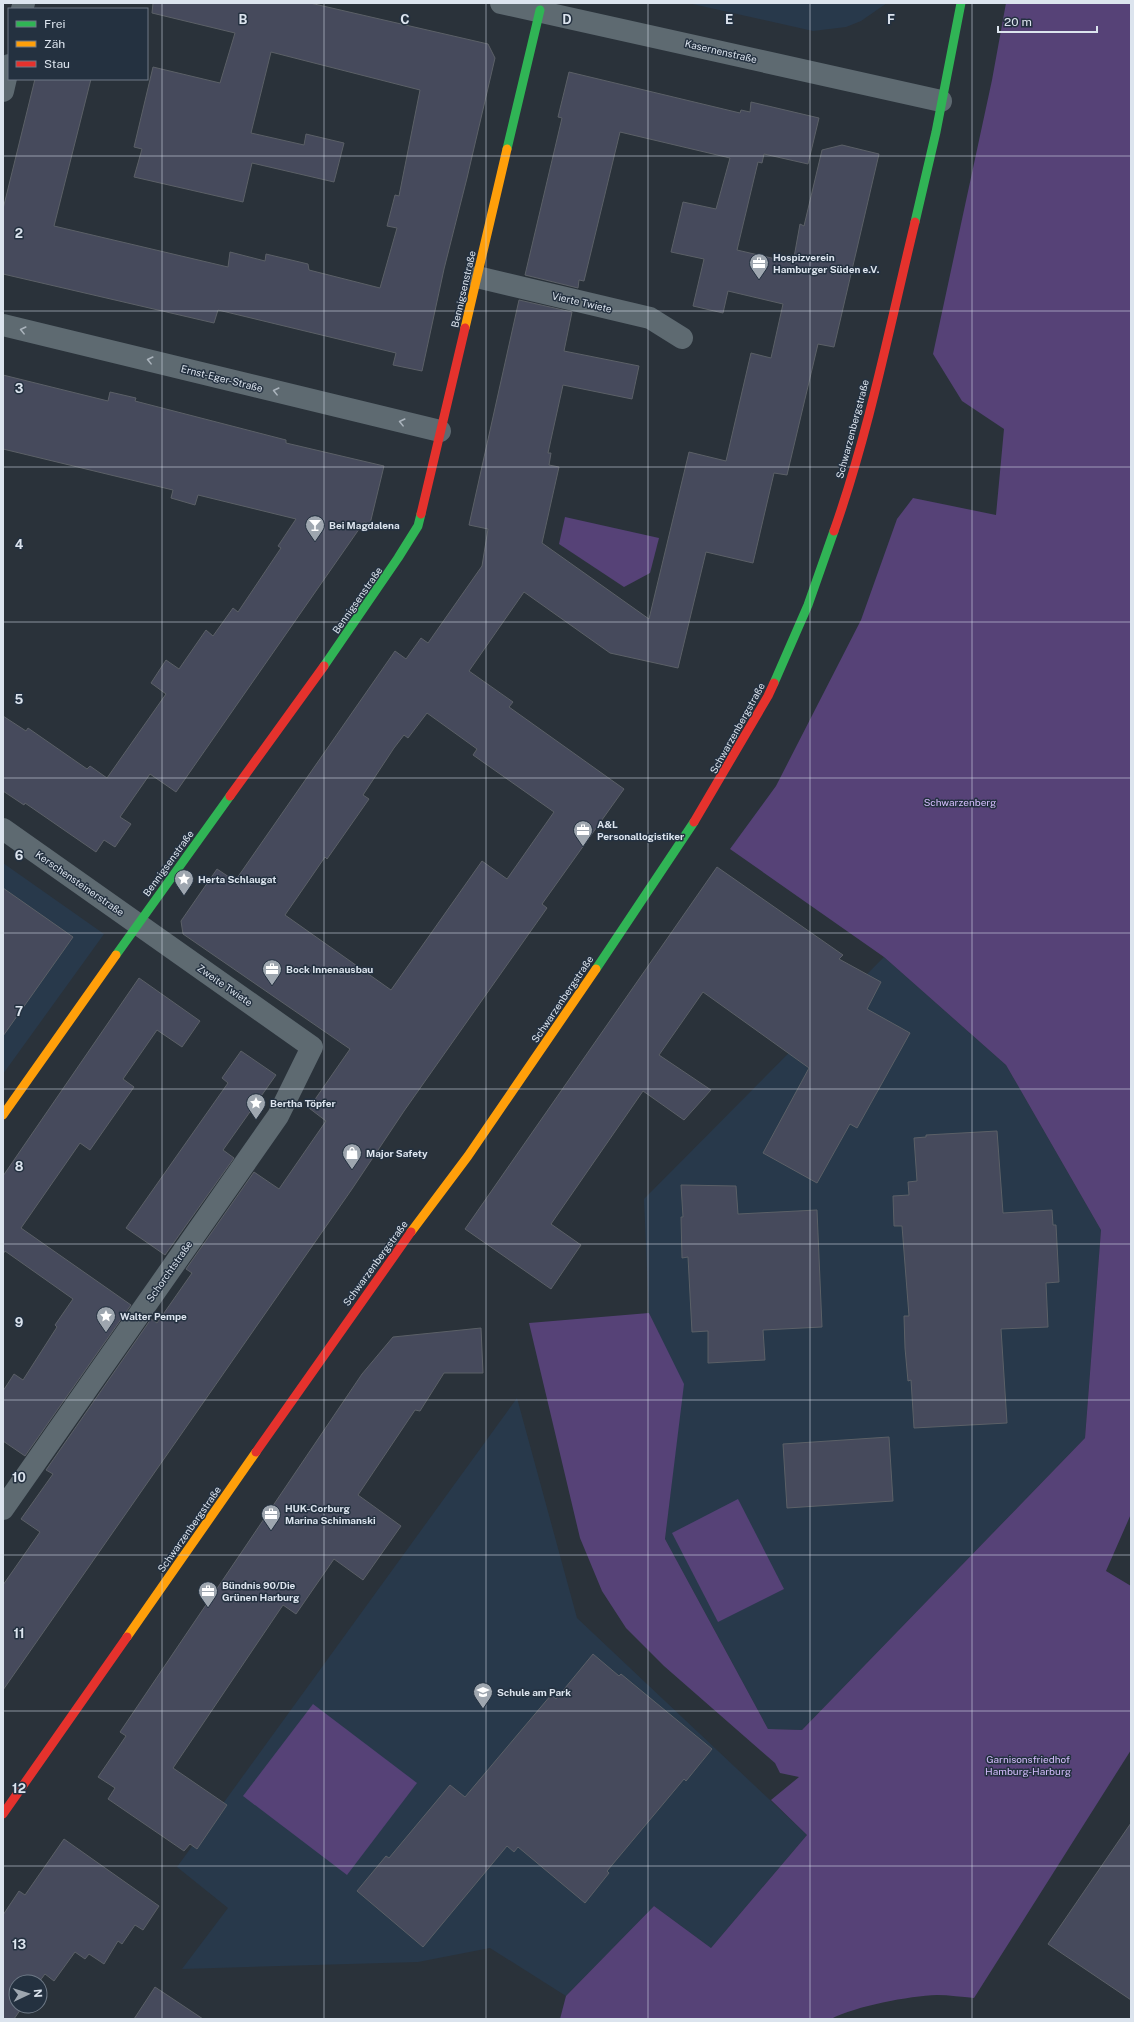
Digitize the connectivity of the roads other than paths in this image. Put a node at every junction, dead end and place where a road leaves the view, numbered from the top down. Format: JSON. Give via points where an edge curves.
{"nodes":[{"id":1,"x":501,"y":3,"type":"edge"},
{"id":2,"x":961,"y":3,"type":"edge"},
{"id":3,"x":540,"y":10,"type":"junction"},
{"id":4,"x":8,"y":69,"type":"edge"},
{"id":5,"x":3,"y":91,"type":"edge"},
{"id":6,"x":941,"y":101,"type":"junction"},
{"id":7,"x":477,"y":277,"type":"junction"},
{"id":8,"x":3,"y":325,"type":"edge"},
{"id":9,"x":682,"y":338,"type":"dead end"},
{"id":10,"x":440,"y":431,"type":"junction"},
{"id":11,"x":3,"y":829,"type":"edge"},
{"id":12,"x":138,"y":923,"type":"junction"},
{"id":13,"x":312,"y":1047,"type":"joint"},
{"id":14,"x":3,"y":1115,"type":"edge"},
{"id":15,"x":3,"y":1509,"type":"edge"},
{"id":16,"x":5,"y":1806,"type":"edge"}],
"edges":[{"from":1,"to":3,"type":"street","name":"Kasernenstraße"},
{"from":2,"to":6,"type":"street","name":"Schwarzenbergstraße"},
{"from":3,"to":6,"type":"street","name":"Kasernenstraße"},
{"from":3,"to":7,"type":"street","name":"Bennigsenstraße"},
{"from":4,"to":5,"type":"street"},
{"from":6,"to":16,"type":"street","name":"Schwarzenbergstraße","via":[[936,132],[879,373],[842,508],[808,605],[768,696],[688,833],[468,1156],[389,1261]]},
{"from":7,"to":9,"type":"street","name":"Vierte Twiete","via":[[650,318]]},
{"from":7,"to":10,"type":"street","name":"Bennigsenstraße"},
{"from":10,"to":8,"type":"street","name":"Ernst-Eger-Straße","one_way":true},
{"from":10,"to":12,"type":"street","name":"Bennigsenstraße","via":[[418,526],[397,561]]},
{"from":11,"to":12,"type":"street","name":"Kerschensteinerstraße"},
{"from":12,"to":13,"type":"street","name":"Zweite Twiete"},
{"from":12,"to":14,"type":"street","name":"Bennigsenstraße"},
{"from":13,"to":15,"type":"street","name":"Schorchtstraße","via":[[278,1116]]}]}
